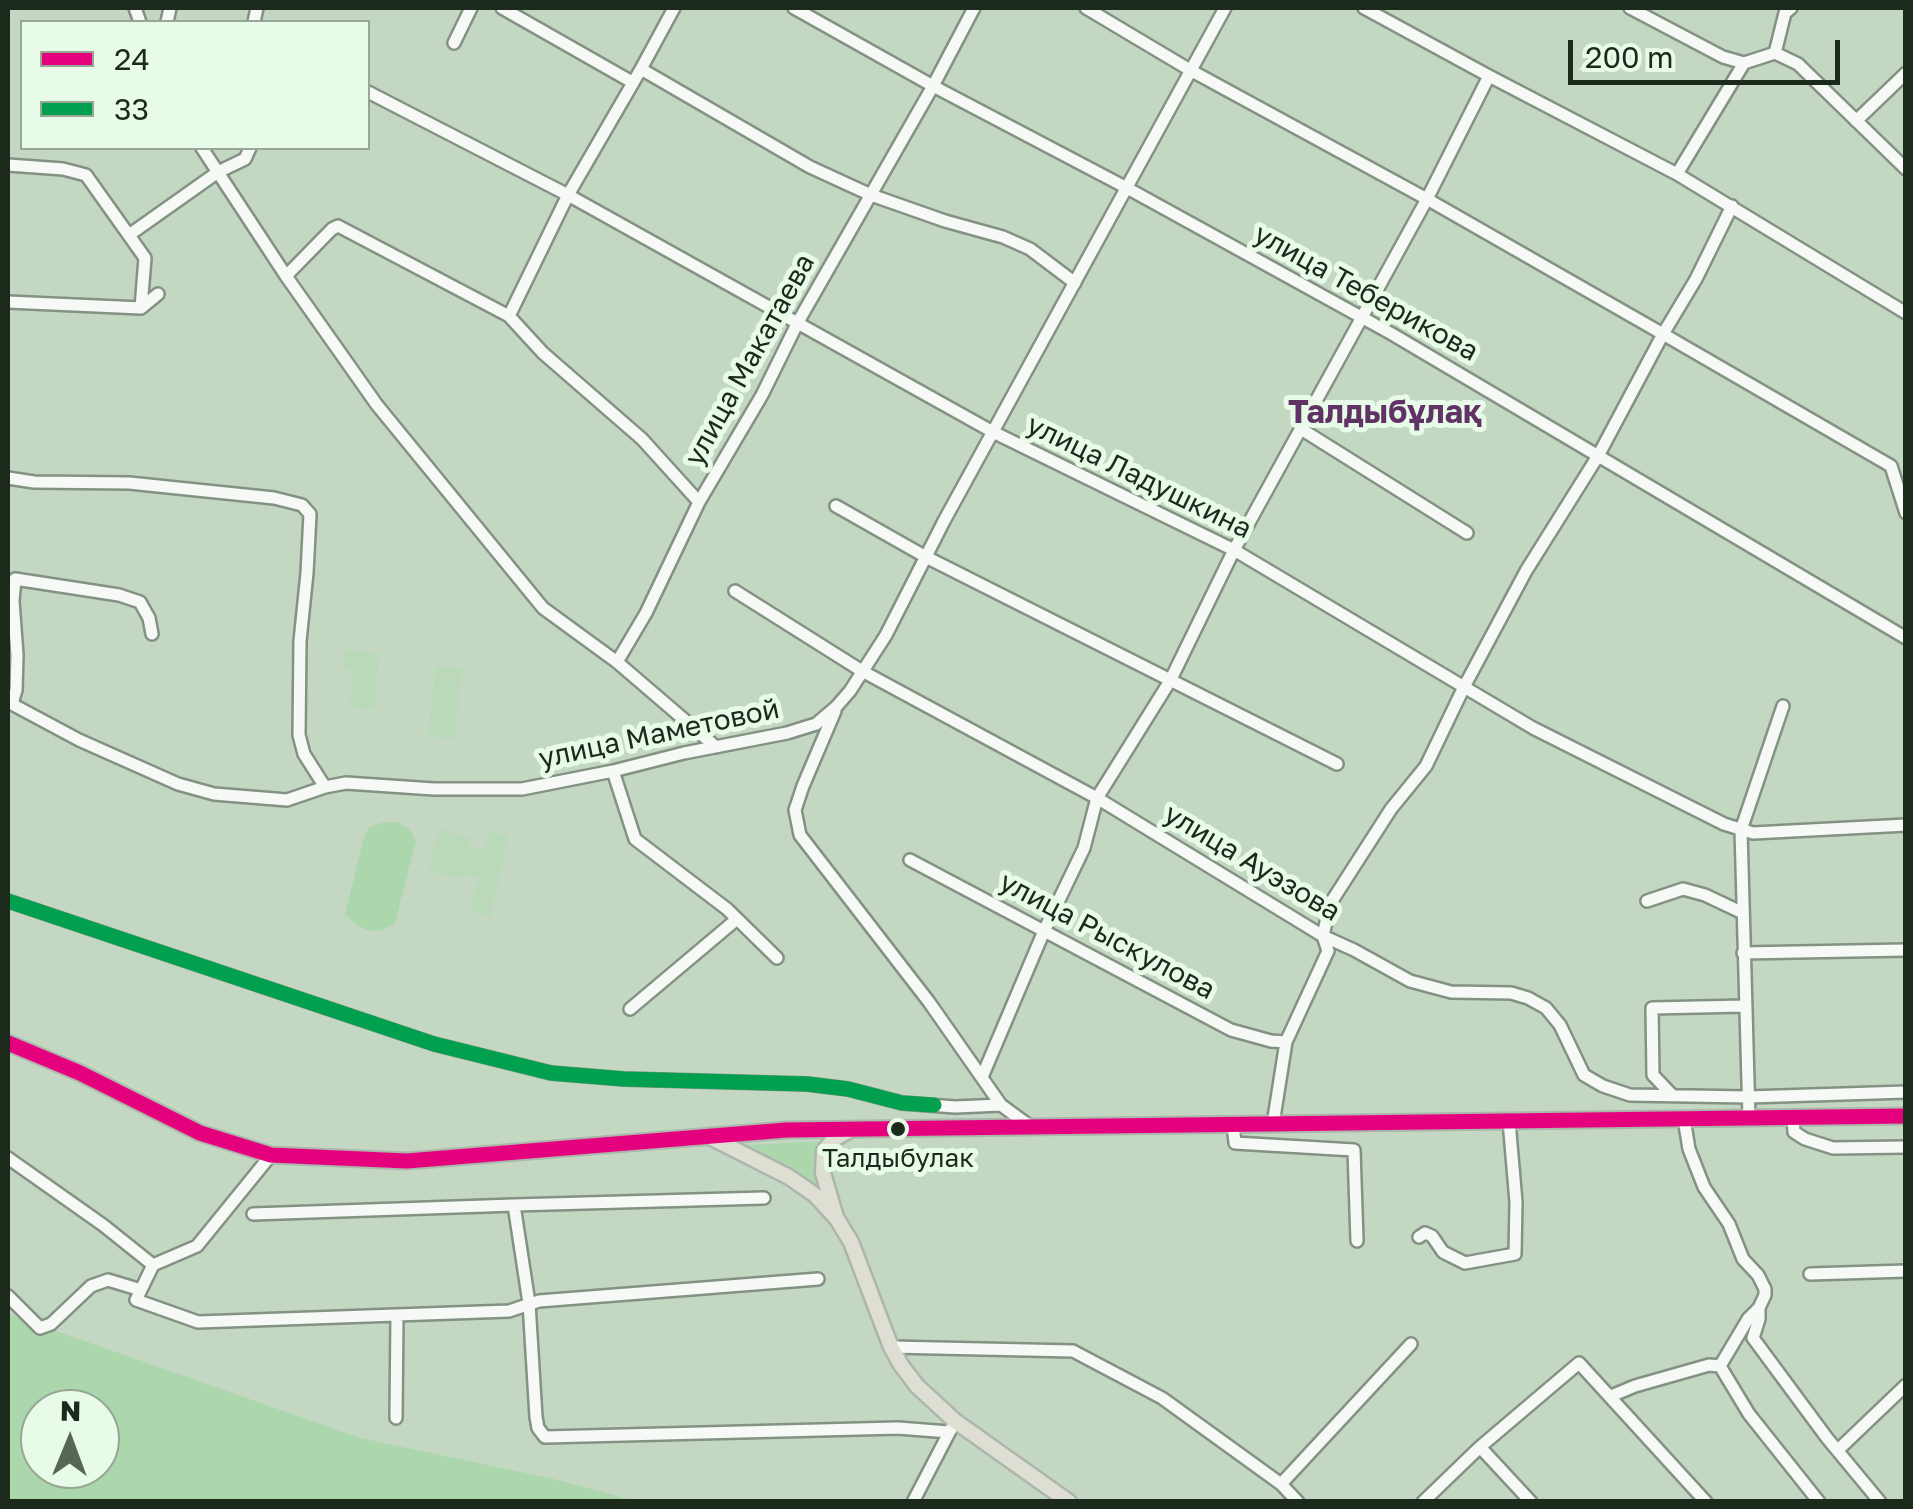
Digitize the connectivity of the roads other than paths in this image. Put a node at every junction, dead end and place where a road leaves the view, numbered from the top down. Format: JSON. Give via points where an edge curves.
{"nodes":[{"id":1,"x":471,"y":8,"type":"edge"},
{"id":2,"x":502,"y":8,"type":"edge"},
{"id":3,"x":674,"y":8,"type":"edge"},
{"id":4,"x":794,"y":8,"type":"edge"},
{"id":5,"x":974,"y":8,"type":"edge"},
{"id":6,"x":1086,"y":8,"type":"edge"},
{"id":7,"x":1225,"y":8,"type":"edge"},
{"id":8,"x":1364,"y":8,"type":"edge"},
{"id":9,"x":1630,"y":8,"type":"edge"},
{"id":10,"x":1791,"y":8,"type":"edge"},
{"id":11,"x":454,"y":43,"type":"dead end"},
{"id":12,"x":1775,"y":53,"type":"junction"},
{"id":13,"x":1744,"y":64,"type":"junction"},
{"id":14,"x":642,"y":69,"type":"junction"},
{"id":15,"x":1190,"y":70,"type":"junction"},
{"id":16,"x":1906,"y":74,"type":"edge"},
{"id":17,"x":1490,"y":76,"type":"junction"},
{"id":18,"x":632,"y":82,"type":"junction"},
{"id":19,"x":933,"y":86,"type":"junction"},
{"id":20,"x":370,"y":93,"type":"edge"},
{"id":21,"x":1856,"y":120,"type":"junction"},
{"id":22,"x":203,"y":150,"type":"edge"},
{"id":23,"x":249,"y":150,"type":"edge"},
{"id":24,"x":8,"y":165,"type":"edge"},
{"id":25,"x":1906,"y":169,"type":"edge"},
{"id":26,"x":218,"y":172,"type":"junction"},
{"id":27,"x":1677,"y":174,"type":"junction"},
{"id":28,"x":1127,"y":188,"type":"junction"},
{"id":29,"x":568,"y":195,"type":"junction"},
{"id":30,"x":871,"y":196,"type":"junction"},
{"id":31,"x":1427,"y":199,"type":"junction"},
{"id":32,"x":1732,"y":206,"type":"junction"},
{"id":33,"x":129,"y":235,"type":"junction"},
{"id":34,"x":286,"y":276,"type":"junction"},
{"id":35,"x":1076,"y":283,"type":"junction"},
{"id":36,"x":158,"y":294,"type":"dead end"},
{"id":37,"x":8,"y":302,"type":"edge"},
{"id":38,"x":141,"y":308,"type":"junction"},
{"id":39,"x":1906,"y":313,"type":"edge"},
{"id":40,"x":509,"y":316,"type":"junction"},
{"id":41,"x":1362,"y":318,"type":"junction"},
{"id":42,"x":798,"y":322,"type":"junction"},
{"id":43,"x":1663,"y":334,"type":"junction"},
{"id":44,"x":1301,"y":429,"type":"junction"},
{"id":45,"x":993,"y":432,"type":"junction"},
{"id":46,"x":1598,"y":456,"type":"junction"},
{"id":47,"x":8,"y":478,"type":"edge"},
{"id":48,"x":699,"y":502,"type":"junction"},
{"id":49,"x":836,"y":506,"type":"dead end"},
{"id":50,"x":1906,"y":513,"type":"edge"},
{"id":51,"x":1467,"y":533,"type":"dead end"},
{"id":52,"x":1234,"y":550,"type":"junction"},
{"id":53,"x":926,"y":557,"type":"junction"},
{"id":54,"x":734,"y":590,"type":"dead end"},
{"id":55,"x":152,"y":634,"type":"dead end"},
{"id":56,"x":1906,"y":638,"type":"edge"},
{"id":57,"x":617,"y":662,"type":"junction"},
{"id":58,"x":862,"y":672,"type":"junction"},
{"id":59,"x":1170,"y":681,"type":"junction"},
{"id":60,"x":1464,"y":687,"type":"junction"},
{"id":61,"x":10,"y":703,"type":"edge"},
{"id":62,"x":1784,"y":706,"type":"dead end"},
{"id":63,"x":836,"y":707,"type":"junction"},
{"id":64,"x":716,"y":747,"type":"junction"},
{"id":65,"x":1337,"y":764,"type":"dead end"},
{"id":66,"x":613,"y":771,"type":"junction"},
{"id":67,"x":326,"y":787,"type":"junction"},
{"id":68,"x":1097,"y":798,"type":"junction"},
{"id":69,"x":1906,"y":824,"type":"edge"},
{"id":70,"x":1741,"y":830,"type":"junction"},
{"id":71,"x":910,"y":860,"type":"dead end"},
{"id":72,"x":8,"y":900,"type":"edge"},
{"id":73,"x":1647,"y":901,"type":"dead end"},
{"id":74,"x":1742,"y":913,"type":"junction"},
{"id":75,"x":737,"y":920,"type":"junction"},
{"id":76,"x":1044,"y":931,"type":"junction"},
{"id":77,"x":1323,"y":936,"type":"junction"},
{"id":78,"x":1906,"y":950,"type":"edge"},
{"id":79,"x":1743,"y":953,"type":"junction"},
{"id":80,"x":776,"y":958,"type":"dead end"},
{"id":81,"x":1745,"y":1006,"type":"junction"},
{"id":82,"x":630,"y":1009,"type":"dead end"},
{"id":83,"x":1286,"y":1042,"type":"junction"},
{"id":84,"x":8,"y":1043,"type":"edge"},
{"id":85,"x":982,"y":1077,"type":"junction"},
{"id":86,"x":1906,"y":1092,"type":"edge"},
{"id":87,"x":1820,"y":1093,"type":"junction"},
{"id":88,"x":1672,"y":1095,"type":"junction"},
{"id":89,"x":1748,"y":1097,"type":"junction"},
{"id":90,"x":1001,"y":1105,"type":"junction"},
{"id":91,"x":1906,"y":1116,"type":"edge"},
{"id":92,"x":1818,"y":1117,"type":"junction"},
{"id":93,"x":1749,"y":1118,"type":"junction"},
{"id":94,"x":1794,"y":1118,"type":"junction"},
{"id":95,"x":1684,"y":1119,"type":"junction"},
{"id":96,"x":1508,"y":1121,"type":"junction"},
{"id":97,"x":1233,"y":1124,"type":"junction"},
{"id":98,"x":1272,"y":1124,"type":"junction"},
{"id":99,"x":1031,"y":1127,"type":"junction"},
{"id":100,"x":851,"y":1129,"type":"junction"},
{"id":101,"x":708,"y":1136,"type":"junction"},
{"id":102,"x":1906,"y":1147,"type":"edge"},
{"id":103,"x":271,"y":1155,"type":"junction"},
{"id":104,"x":8,"y":1158,"type":"edge"},
{"id":105,"x":764,"y":1198,"type":"dead end"},
{"id":106,"x":514,"y":1205,"type":"junction"},
{"id":107,"x":254,"y":1214,"type":"dead end"},
{"id":108,"x":837,"y":1219,"type":"junction"},
{"id":109,"x":1419,"y":1237,"type":"dead end"},
{"id":110,"x":1357,"y":1241,"type":"dead end"},
{"id":111,"x":153,"y":1265,"type":"junction"},
{"id":112,"x":1906,"y":1271,"type":"edge"},
{"id":113,"x":1810,"y":1274,"type":"dead end"},
{"id":114,"x":818,"y":1278,"type":"dead end"},
{"id":115,"x":141,"y":1290,"type":"junction"},
{"id":116,"x":8,"y":1296,"type":"edge"},
{"id":117,"x":529,"y":1304,"type":"junction"},
{"id":118,"x":1759,"y":1308,"type":"junction"},
{"id":119,"x":397,"y":1315,"type":"junction"},
{"id":120,"x":1412,"y":1344,"type":"dead end"},
{"id":121,"x":891,"y":1347,"type":"junction"},
{"id":122,"x":1720,"y":1366,"type":"junction"},
{"id":123,"x":1906,"y":1385,"type":"edge"},
{"id":124,"x":1610,"y":1396,"type":"junction"},
{"id":125,"x":396,"y":1418,"type":"dead end"},
{"id":126,"x":952,"y":1427,"type":"junction"},
{"id":127,"x":1480,"y":1447,"type":"junction"},
{"id":128,"x":1838,"y":1450,"type":"junction"},
{"id":129,"x":1281,"y":1484,"type":"junction"},
{"id":130,"x":916,"y":1502,"type":"edge"},
{"id":131,"x":1069,"y":1502,"type":"edge"},
{"id":132,"x":1298,"y":1502,"type":"edge"},
{"id":133,"x":1423,"y":1502,"type":"edge"},
{"id":134,"x":1531,"y":1502,"type":"edge"},
{"id":135,"x":1706,"y":1502,"type":"edge"},
{"id":136,"x":1819,"y":1502,"type":"edge"},
{"id":137,"x":1880,"y":1502,"type":"edge"}],
"edges":[{"from":1,"to":11,"type":"street"},
{"from":2,"to":18,"type":"street"},
{"from":3,"to":14,"type":"street"},
{"from":4,"to":19,"type":"street","name":"улица Теберикова"},
{"from":5,"to":19,"type":"street","name":"улица Макатаева"},
{"from":6,"to":15,"type":"street"},
{"from":7,"to":15,"type":"street","name":"улица Маметовой"},
{"from":8,"to":17,"type":"street"},
{"from":9,"to":13,"type":"street"},
{"from":10,"to":12,"type":"street"},
{"from":12,"to":13,"type":"street"},
{"from":12,"to":21,"type":"street","via":[[1798,64]]},
{"from":13,"to":27,"type":"street"},
{"from":14,"to":18,"type":"street"},
{"from":14,"to":30,"type":"street","via":[[810,168]]},
{"from":15,"to":28,"type":"street","name":"улица Маметовой"},
{"from":15,"to":31,"type":"street"},
{"from":16,"to":21,"type":"street"},
{"from":17,"to":27,"type":"street"},
{"from":17,"to":31,"type":"street"},
{"from":18,"to":29,"type":"street"},
{"from":19,"to":28,"type":"street","name":"улица Теберикова"},
{"from":19,"to":30,"type":"street","name":"улица Макатаева"},
{"from":20,"to":29,"type":"street","name":"улица Ладушкина"},
{"from":21,"to":25,"type":"street"},
{"from":22,"to":26,"type":"street"},
{"from":23,"to":26,"type":"street"},
{"from":24,"to":33,"type":"street","via":[[86,175]]},
{"from":26,"to":33,"type":"street"},
{"from":26,"to":34,"type":"street"},
{"from":27,"to":32,"type":"street"},
{"from":28,"to":35,"type":"street","name":"улица Маметовой"},
{"from":28,"to":41,"type":"street","name":"улица Теберикова"},
{"from":29,"to":40,"type":"street"},
{"from":29,"to":42,"type":"street","name":"улица Ладушкина"},
{"from":30,"to":35,"type":"street","via":[[1002,237]]},
{"from":30,"to":42,"type":"street","name":"улица Макатаева"},
{"from":31,"to":41,"type":"street"},
{"from":31,"to":43,"type":"street"},
{"from":32,"to":39,"type":"street"},
{"from":32,"to":43,"type":"street"},
{"from":33,"to":38,"type":"street","via":[[145,258]]},
{"from":34,"to":40,"type":"street","via":[[338,226]]},
{"from":34,"to":57,"type":"street","via":[[377,404],[543,608]]},
{"from":35,"to":45,"type":"street","name":"улица Маметовой"},
{"from":36,"to":38,"type":"street"},
{"from":37,"to":38,"type":"street"},
{"from":40,"to":48,"type":"street"},
{"from":41,"to":44,"type":"street"},
{"from":41,"to":46,"type":"street","name":"улица Теберикова"},
{"from":42,"to":45,"type":"street","name":"улица Ладушкина"},
{"from":42,"to":48,"type":"street","name":"улица Макатаева"},
{"from":43,"to":46,"type":"street"},
{"from":43,"to":50,"type":"street","via":[[1891,466]]},
{"from":44,"to":51,"type":"street"},
{"from":44,"to":52,"type":"street"},
{"from":45,"to":52,"type":"street","name":"улица Ладушкина"},
{"from":45,"to":53,"type":"street","name":"улица Маметовой"},
{"from":46,"to":56,"type":"street","name":"улица Теберикова"},
{"from":46,"to":60,"type":"street"},
{"from":47,"to":67,"type":"street","via":[[130,483],[302,505],[310,514],[299,735]]},
{"from":48,"to":57,"type":"street","name":"улица Макатаева"},
{"from":49,"to":53,"type":"street"},
{"from":52,"to":59,"type":"street"},
{"from":52,"to":60,"type":"street","name":"улица Ладушкина"},
{"from":53,"to":58,"type":"street","name":"улица Маметовой"},
{"from":53,"to":59,"type":"street"},
{"from":54,"to":58,"type":"street","name":"улица Ауэзова"},
{"from":55,"to":61,"type":"street","via":[[140,602],[15,580],[16,690]]},
{"from":57,"to":64,"type":"street"},
{"from":58,"to":63,"type":"street","name":"улица Маметовой"},
{"from":58,"to":68,"type":"street","name":"улица Ауэзова"},
{"from":59,"to":65,"type":"street"},
{"from":59,"to":68,"type":"street"},
{"from":60,"to":70,"type":"street","name":"улица Ладушкина"},
{"from":60,"to":77,"type":"street","via":[[1426,766],[1330,904]]},
{"from":61,"to":67,"type":"street","name":"улица Маметовой","via":[[79,740],[214,794],[287,800]]},
{"from":62,"to":70,"type":"street"},
{"from":63,"to":64,"type":"street","name":"улица Маметовой","via":[[816,724]]},
{"from":63,"to":85,"type":"street","via":[[795,810],[800,835]]},
{"from":64,"to":66,"type":"street","name":"улица Маметовой"},
{"from":66,"to":67,"type":"street","name":"улица Маметовой","via":[[522,789]]},
{"from":66,"to":75,"type":"street","via":[[635,839]]},
{"from":68,"to":76,"type":"street","via":[[1084,848]]},
{"from":68,"to":77,"type":"street","name":"улица Ауэзова"},
{"from":69,"to":70,"type":"street","name":"улица Ладушкина"},
{"from":70,"to":74,"type":"street"},
{"from":71,"to":76,"type":"street","name":"улица Рыскулова"},
{"from":72,"to":90,"type":"street","via":[[434,1044],[551,1073],[807,1084],[902,1103]]},
{"from":73,"to":74,"type":"street","via":[[1683,889]]},
{"from":74,"to":79,"type":"street"},
{"from":75,"to":80,"type":"street"},
{"from":75,"to":82,"type":"street"},
{"from":76,"to":83,"type":"street","name":"улица Рыскулова","via":[[1231,1030]]},
{"from":76,"to":85,"type":"street"},
{"from":77,"to":83,"type":"street","via":[[1328,952]]},
{"from":77,"to":88,"type":"street","name":"улица Ауэзова","via":[[1410,980],[1450,992],[1528,998],[1560,1025],[1584,1075],[1630,1095]]},
{"from":78,"to":79,"type":"street"},
{"from":79,"to":81,"type":"street"},
{"from":81,"to":88,"type":"street","via":[[1652,1008],[1653,1075]]},
{"from":81,"to":89,"type":"street"},
{"from":83,"to":98,"type":"street"},
{"from":84,"to":103,"type":"main road","via":[[200,1134]]},
{"from":85,"to":90,"type":"street"},
{"from":86,"to":87,"type":"street","name":"улица Ауэзова"},
{"from":87,"to":89,"type":"street","name":"улица Ауэзова"},
{"from":87,"to":92,"type":"street"},
{"from":88,"to":89,"type":"street","name":"улица Ауэзова"},
{"from":89,"to":93,"type":"street"},
{"from":90,"to":99,"type":"street"},
{"from":91,"to":92,"type":"main road"},
{"from":92,"to":94,"type":"main road"},
{"from":93,"to":94,"type":"main road"},
{"from":93,"to":95,"type":"main road"},
{"from":94,"to":102,"type":"street","via":[[1794,1132],[1832,1148]]},
{"from":95,"to":96,"type":"main road"},
{"from":95,"to":118,"type":"street","via":[[1704,1187],[1764,1289]]},
{"from":96,"to":98,"type":"main road"},
{"from":96,"to":109,"type":"street","via":[[1515,1254],[1466,1263],[1442,1252],[1432,1236]]},
{"from":97,"to":98,"type":"main road"},
{"from":97,"to":99,"type":"main road"},
{"from":97,"to":110,"type":"street","via":[[1235,1144],[1354,1150]]},
{"from":99,"to":100,"type":"main road"},
{"from":100,"to":101,"type":"main road"},
{"from":100,"to":108,"type":"main road","via":[[824,1151]]},
{"from":101,"to":103,"type":"main road","via":[[407,1161]]},
{"from":101,"to":108,"type":"main road","via":[[789,1177]]},
{"from":103,"to":111,"type":"street","via":[[197,1246]]},
{"from":104,"to":111,"type":"street"},
{"from":105,"to":106,"type":"street"},
{"from":106,"to":107,"type":"street"},
{"from":106,"to":117,"type":"street"},
{"from":108,"to":121,"type":"main road"},
{"from":111,"to":115,"type":"street"},
{"from":112,"to":113,"type":"street"},
{"from":114,"to":117,"type":"street"},
{"from":115,"to":116,"type":"street","via":[[108,1280],[91,1286],[40,1328]]},
{"from":115,"to":119,"type":"street","via":[[136,1300],[198,1322]]},
{"from":117,"to":119,"type":"street"},
{"from":117,"to":126,"type":"street","via":[[536,1417],[545,1437]]},
{"from":118,"to":122,"type":"street"},
{"from":118,"to":128,"type":"street","via":[[1753,1338]]},
{"from":119,"to":125,"type":"street"},
{"from":120,"to":129,"type":"street"},
{"from":121,"to":126,"type":"main road"},
{"from":121,"to":129,"type":"street","via":[[1074,1352],[1162,1398]]},
{"from":122,"to":124,"type":"street"},
{"from":122,"to":136,"type":"street"},
{"from":123,"to":128,"type":"street"},
{"from":124,"to":127,"type":"street","via":[[1578,1363]]},
{"from":124,"to":135,"type":"street"},
{"from":126,"to":130,"type":"street"},
{"from":126,"to":131,"type":"main road"},
{"from":127,"to":133,"type":"street"},
{"from":127,"to":134,"type":"street"},
{"from":128,"to":137,"type":"street"},
{"from":129,"to":132,"type":"street"}]}
